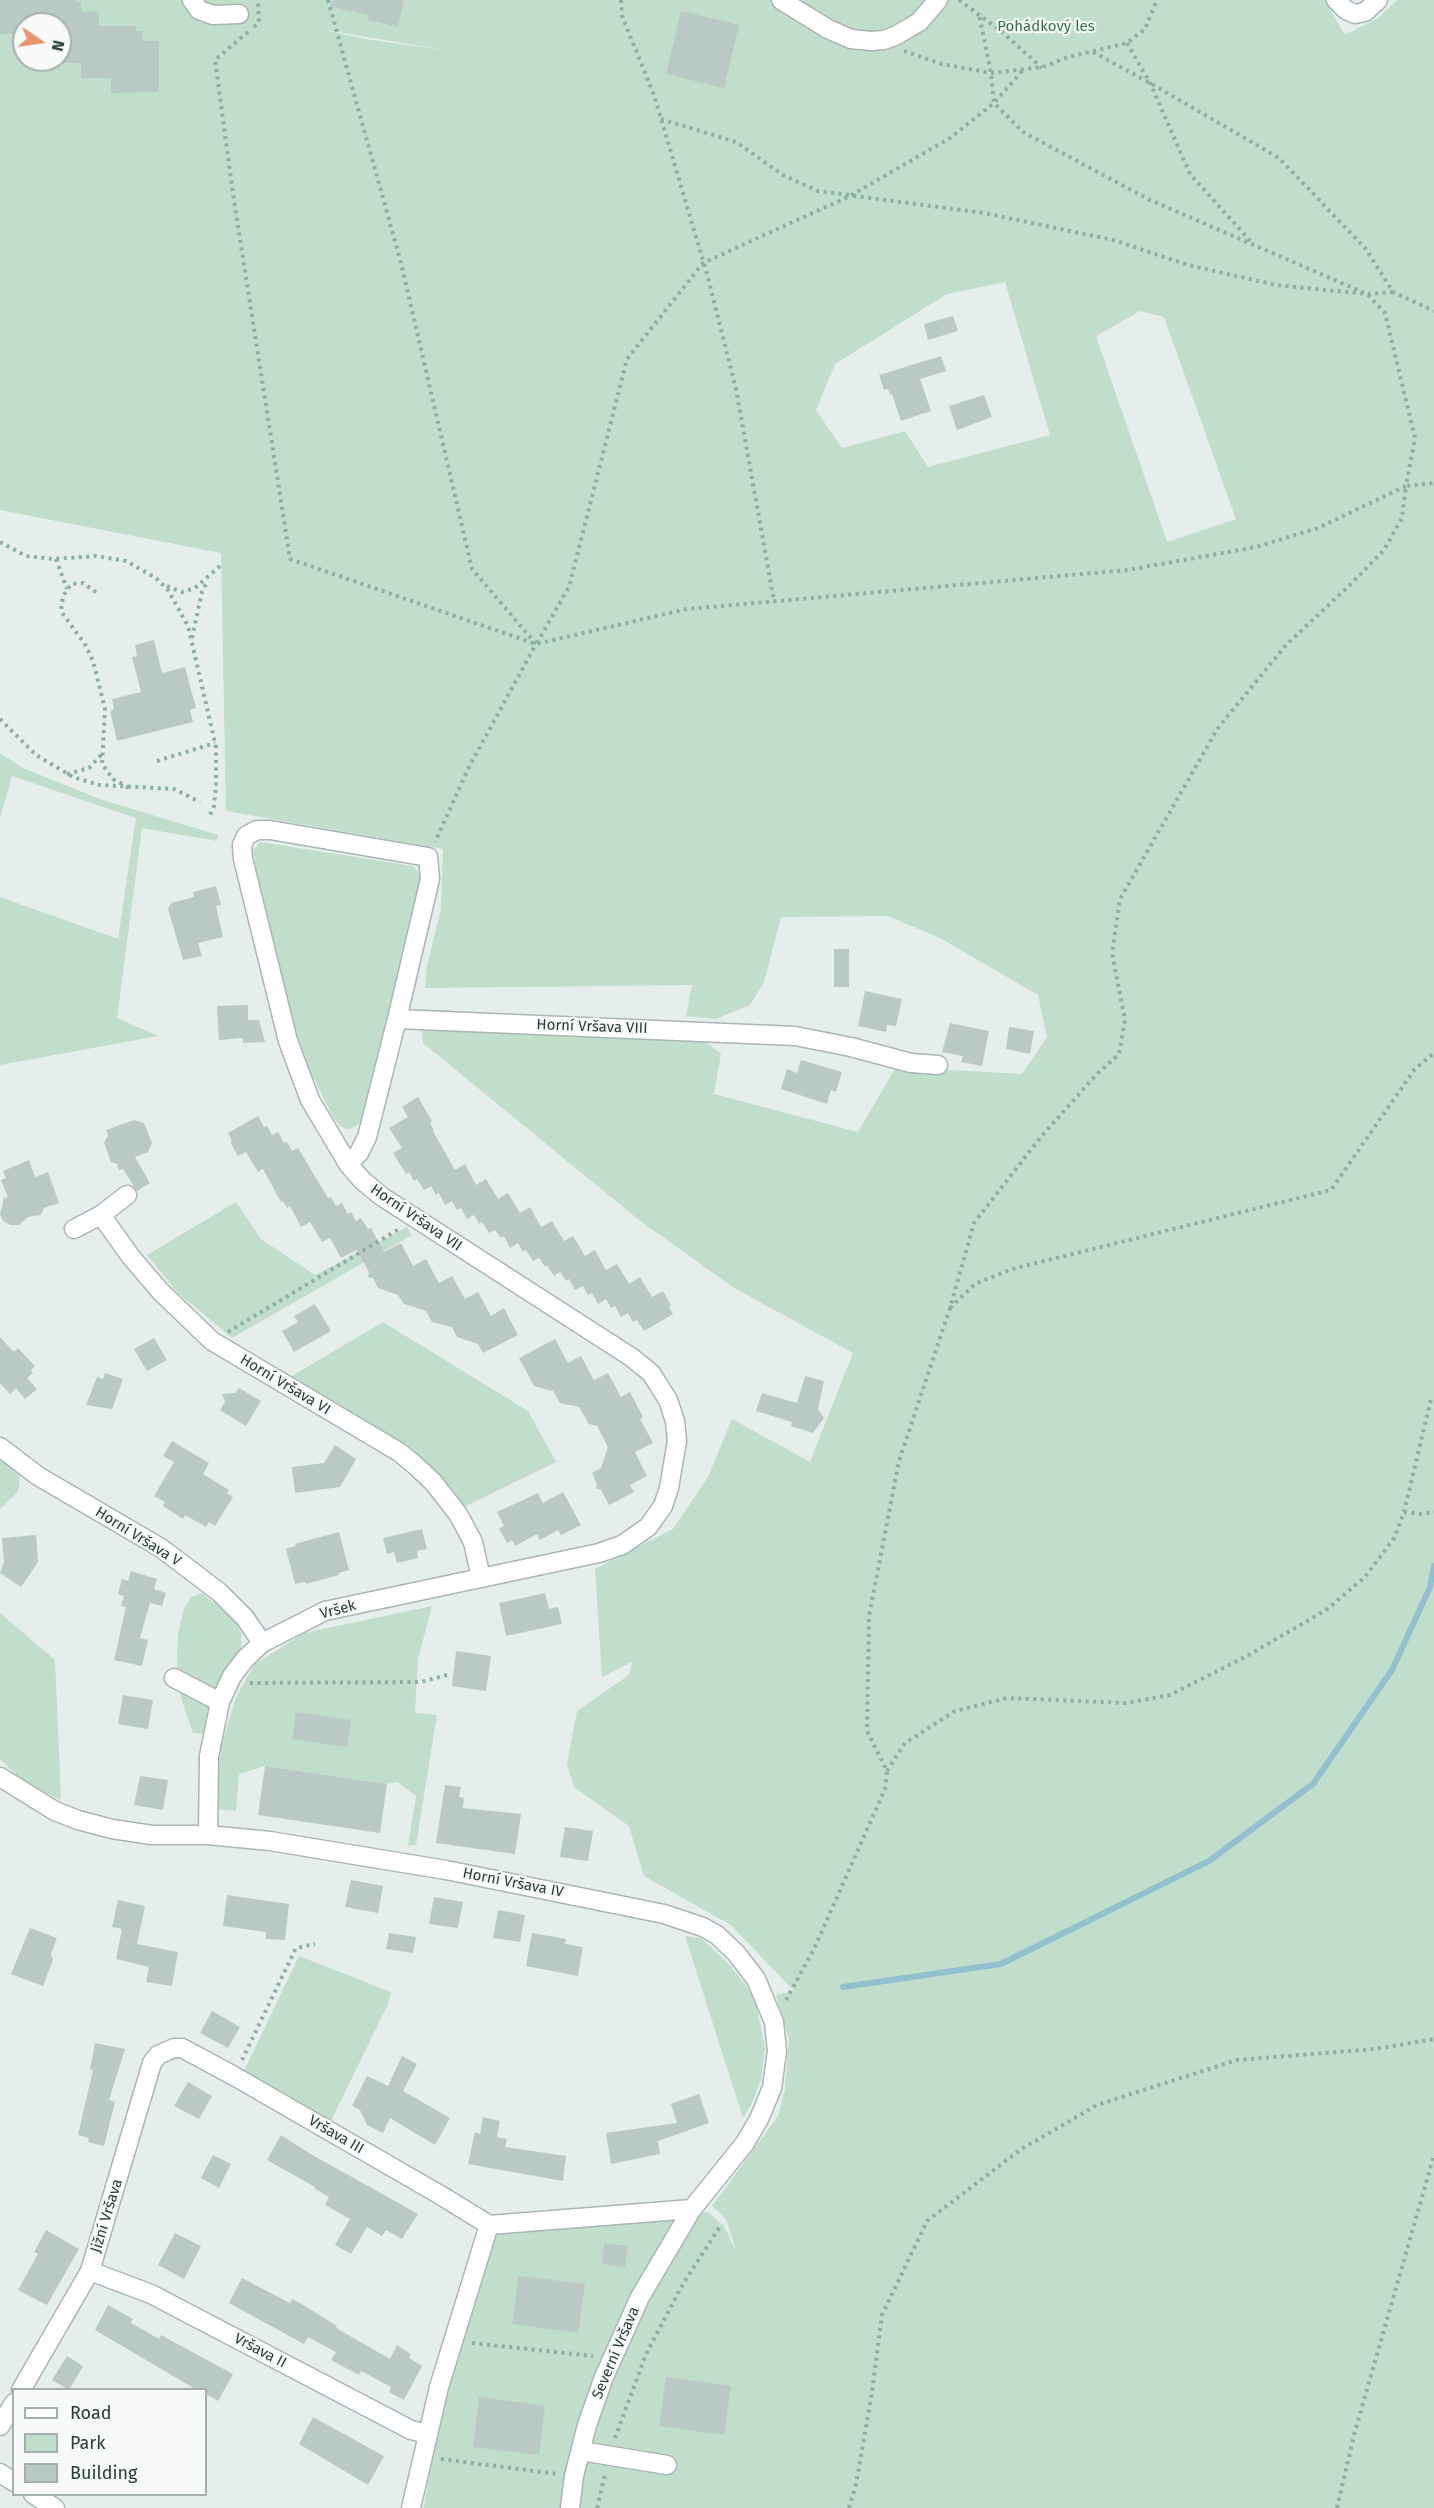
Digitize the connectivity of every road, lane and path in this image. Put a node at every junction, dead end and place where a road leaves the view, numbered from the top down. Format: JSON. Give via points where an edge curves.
{"nodes":[{"id":1,"x":192,"y":0,"type":"edge"},
{"id":2,"x":258,"y":0,"type":"edge"},
{"id":3,"x":328,"y":0,"type":"edge"},
{"id":4,"x":621,"y":0,"type":"edge"},
{"id":5,"x":781,"y":0,"type":"edge"},
{"id":6,"x":938,"y":0,"type":"edge"},
{"id":7,"x":959,"y":0,"type":"edge"},
{"id":8,"x":1157,"y":0,"type":"edge"},
{"id":9,"x":1336,"y":0,"type":"edge"},
{"id":10,"x":1378,"y":0,"type":"edge"},
{"id":11,"x":239,"y":14,"type":"dead end"},
{"id":12,"x":979,"y":14,"type":"junction"},
{"id":13,"x":884,"y":40,"type":"junction"},
{"id":14,"x":1127,"y":44,"type":"junction"},
{"id":15,"x":1093,"y":52,"type":"junction"},
{"id":16,"x":1042,"y":68,"type":"dead end"},
{"id":17,"x":1023,"y":70,"type":"junction"},
{"id":18,"x":991,"y":73,"type":"junction"},
{"id":19,"x":1150,"y":83,"type":"junction"},
{"id":20,"x":994,"y":103,"type":"junction"},
{"id":21,"x":661,"y":119,"type":"junction"},
{"id":22,"x":850,"y":196,"type":"junction"},
{"id":23,"x":1256,"y":246,"type":"junction"},
{"id":24,"x":703,"y":263,"type":"junction"},
{"id":25,"x":1393,"y":292,"type":"junction"},
{"id":26,"x":1367,"y":294,"type":"junction"},
{"id":27,"x":1434,"y":311,"type":"edge"},
{"id":28,"x":1434,"y":483,"type":"edge"},
{"id":29,"x":1407,"y":486,"type":"junction"},
{"id":30,"x":0,"y":542,"type":"edge"},
{"id":31,"x":56,"y":559,"type":"junction"},
{"id":32,"x":220,"y":566,"type":"dead end"},
{"id":33,"x":208,"y":579,"type":"junction"},
{"id":34,"x":161,"y":583,"type":"junction"},
{"id":35,"x":66,"y":589,"type":"junction"},
{"id":36,"x":96,"y":592,"type":"dead end"},
{"id":37,"x":774,"y":601,"type":"junction"},
{"id":38,"x":192,"y":642,"type":"junction"},
{"id":39,"x":536,"y":644,"type":"junction"},
{"id":40,"x":0,"y":719,"type":"edge"},
{"id":41,"x":215,"y":743,"type":"junction"},
{"id":42,"x":101,"y":755,"type":"junction"},
{"id":43,"x":157,"y":760,"type":"dead end"},
{"id":44,"x":67,"y":774,"type":"junction"},
{"id":45,"x":129,"y":788,"type":"junction"},
{"id":46,"x":200,"y":802,"type":"dead end"},
{"id":47,"x":210,"y":815,"type":"dead end"},
{"id":48,"x":428,"y":857,"type":"junction"},
{"id":49,"x":398,"y":1019,"type":"junction"},
{"id":50,"x":1434,"y":1053,"type":"edge"},
{"id":51,"x":938,"y":1065,"type":"dead end"},
{"id":52,"x":348,"y":1164,"type":"junction"},
{"id":53,"x":128,"y":1195,"type":"dead end"},
{"id":54,"x":101,"y":1215,"type":"junction"},
{"id":55,"x":414,"y":1218,"type":"junction"},
{"id":56,"x":74,"y":1229,"type":"dead end"},
{"id":57,"x":950,"y":1308,"type":"junction"},
{"id":58,"x":212,"y":1341,"type":"junction"},
{"id":59,"x":1431,"y":1399,"type":"dead end"},
{"id":60,"x":0,"y":1447,"type":"edge"},
{"id":61,"x":1404,"y":1512,"type":"junction"},
{"id":62,"x":1434,"y":1512,"type":"edge"},
{"id":63,"x":622,"y":1545,"type":"joint"},
{"id":64,"x":481,"y":1578,"type":"junction"},
{"id":65,"x":262,"y":1643,"type":"junction"},
{"id":66,"x":447,"y":1675,"type":"dead end"},
{"id":67,"x":174,"y":1678,"type":"dead end"},
{"id":68,"x":228,"y":1683,"type":"junction"},
{"id":69,"x":220,"y":1702,"type":"junction"},
{"id":70,"x":887,"y":1771,"type":"junction"},
{"id":71,"x":0,"y":1778,"type":"edge"},
{"id":72,"x":208,"y":1835,"type":"junction"},
{"id":73,"x":315,"y":1944,"type":"dead end"},
{"id":74,"x":774,"y":2022,"type":"junction"},
{"id":75,"x":1434,"y":2039,"type":"edge"},
{"id":76,"x":182,"y":2048,"type":"joint"},
{"id":77,"x":234,"y":2076,"type":"junction"},
{"id":78,"x":1434,"y":2155,"type":"edge"},
{"id":79,"x":692,"y":2209,"type":"junction"},
{"id":80,"x":489,"y":2225,"type":"junction"},
{"id":81,"x":721,"y":2225,"type":"dead end"},
{"id":82,"x":90,"y":2271,"type":"junction"},
{"id":83,"x":453,"y":2341,"type":"junction"},
{"id":84,"x":612,"y":2359,"type":"junction"},
{"id":85,"x":22,"y":2388,"type":"edge"},
{"id":86,"x":12,"y":2406,"type":"edge"},
{"id":87,"x":0,"y":2426,"type":"edge"},
{"id":88,"x":427,"y":2434,"type":"junction"},
{"id":89,"x":612,"y":2447,"type":"dead end"},
{"id":90,"x":581,"y":2451,"type":"junction"},
{"id":91,"x":422,"y":2456,"type":"junction"},
{"id":92,"x":607,"y":2465,"type":"dead end"},
{"id":93,"x":667,"y":2465,"type":"dead end"},
{"id":94,"x":574,"y":2476,"type":"junction"},
{"id":95,"x":36,"y":2496,"type":"edge"},
{"id":96,"x":55,"y":2508,"type":"edge"},
{"id":97,"x":411,"y":2508,"type":"edge"},
{"id":98,"x":570,"y":2508,"type":"edge"},
{"id":99,"x":597,"y":2508,"type":"edge"},
{"id":100,"x":849,"y":2508,"type":"edge"},
{"id":101,"x":1336,"y":2508,"type":"edge"}],
"edges":[{"from":1,"to":11,"type":"street","via":[[199,10],[213,15]]},
{"from":2,"to":39,"type":"path","via":[[259,22],[215,60],[290,560]]},
{"from":3,"to":39,"type":"path","via":[[401,263],[472,569]]},
{"from":4,"to":21,"type":"path","via":[[622,16]]},
{"from":5,"to":13,"type":"street","via":[[851,39]]},
{"from":6,"to":13,"type":"street","via":[[919,22]]},
{"from":7,"to":12,"type":"path"},
{"from":8,"to":14,"type":"path","via":[[1145,29]]},
{"from":9,"to":10,"type":"street","via":[[1356,14],[1365,12]]},
{"from":12,"to":16,"type":"path"},
{"from":12,"to":18,"type":"path"},
{"from":13,"to":18,"type":"path","via":[[894,48],[942,64]]},
{"from":14,"to":15,"type":"path"},
{"from":14,"to":19,"type":"path"},
{"from":15,"to":17,"type":"path"},
{"from":15,"to":19,"type":"path"},
{"from":17,"to":18,"type":"path"},
{"from":17,"to":20,"type":"path"},
{"from":18,"to":20,"type":"path"},
{"from":19,"to":23,"type":"path","via":[[1190,174]]},
{"from":19,"to":25,"type":"path","via":[[1279,158],[1365,248]]},
{"from":20,"to":22,"type":"path","via":[[950,138]]},
{"from":20,"to":23,"type":"path","via":[[1023,132],[1150,201]]},
{"from":21,"to":22,"type":"path","via":[[736,142],[783,175],[818,191]]},
{"from":21,"to":24,"type":"path"},
{"from":22,"to":24,"type":"path"},
{"from":22,"to":26,"type":"path","via":[[984,213],[1101,238],[1188,265],[1276,285]]},
{"from":23,"to":26,"type":"path"},
{"from":24,"to":37,"type":"path","via":[[736,389]]},
{"from":24,"to":39,"type":"path","via":[[627,359],[569,587]]},
{"from":25,"to":26,"type":"path"},
{"from":25,"to":27,"type":"path"},
{"from":26,"to":29,"type":"path","via":[[1385,313],[1414,438]]},
{"from":28,"to":29,"type":"path"},
{"from":29,"to":37,"type":"path","via":[[1318,528],[1244,549],[1128,570]]},
{"from":29,"to":57,"type":"path","via":[[1402,518],[1384,550],[1286,645],[1218,728],[1120,899],[1112,953],[1125,1020],[1119,1054],[1040,1138],[974,1223]]},
{"from":30,"to":31,"type":"path","via":[[26,556]]},
{"from":31,"to":34,"type":"path","via":[[111,557],[126,561]]},
{"from":31,"to":35,"type":"path"},
{"from":32,"to":33,"type":"path"},
{"from":33,"to":34,"type":"path","via":[[182,592]]},
{"from":33,"to":38,"type":"path"},
{"from":34,"to":38,"type":"path","via":[[178,606]]},
{"from":35,"to":36,"type":"path","via":[[83,582]]},
{"from":35,"to":42,"type":"path","via":[[61,611],[93,661],[105,709]]},
{"from":37,"to":39,"type":"path","via":[[687,609]]},
{"from":38,"to":41,"type":"path"},
{"from":39,"to":48,"type":"path","via":[[469,767]]},
{"from":40,"to":44,"type":"path","via":[[36,755]]},
{"from":41,"to":43,"type":"path"},
{"from":41,"to":47,"type":"path","via":[[216,784]]},
{"from":42,"to":44,"type":"path","via":[[89,768]]},
{"from":42,"to":45,"type":"path","via":[[106,772]]},
{"from":44,"to":45,"type":"path","via":[[89,783]]},
{"from":45,"to":46,"type":"path","via":[[174,789]]},
{"from":48,"to":49,"type":"street","via":[[430,879]]},
{"from":48,"to":52,"type":"street","name":"Horní Vršava VII","via":[[270,830],[251,832],[242,845],[295,1061],[310,1100]]},
{"from":49,"to":51,"type":"street","name":"Horní Vršava VIII","via":[[795,1036],[911,1063]]},
{"from":49,"to":52,"type":"street","via":[[367,1137]]},
{"from":50,"to":57,"type":"path","via":[[1414,1070],[1331,1190],[1012,1269],[975,1284]]},
{"from":52,"to":55,"type":"street","name":"Horní Vršava VII","via":[[369,1188]]},
{"from":53,"to":54,"type":"street"},
{"from":54,"to":56,"type":"street"},
{"from":54,"to":58,"type":"street","name":"Horní Vršava VI","via":[[161,1292]]},
{"from":55,"to":58,"type":"path","via":[[389,1237]]},
{"from":55,"to":63,"type":"street","name":"Horní Vršava VII","via":[[632,1357],[659,1384],[675,1420],[669,1488],[663,1506],[648,1527]]},
{"from":57,"to":70,"type":"path","via":[[899,1461],[869,1616],[867,1731]]},
{"from":58,"to":64,"type":"street","name":"Horní Vršava VI","via":[[399,1452],[416,1466],[458,1514],[473,1542]]},
{"from":59,"to":61,"type":"path"},
{"from":60,"to":65,"type":"street","name":"Horní Vršava V","via":[[38,1476],[161,1548],[219,1592],[245,1618]]},
{"from":61,"to":62,"type":"path"},
{"from":61,"to":70,"type":"path","via":[[1394,1538],[1365,1577],[1326,1610],[1170,1695],[1126,1702],[1007,1698],[955,1711],[905,1743]]},
{"from":63,"to":64,"type":"street","name":"Vršek"},
{"from":64,"to":65,"type":"street","name":"Vršek","via":[[325,1611]]},
{"from":65,"to":68,"type":"street","name":"Vršek"},
{"from":66,"to":68,"type":"path","via":[[421,1682]]},
{"from":67,"to":69,"type":"street"},
{"from":68,"to":69,"type":"street","name":"Vršek"},
{"from":69,"to":72,"type":"street","name":"Vršek","via":[[209,1756]]},
{"from":70,"to":74,"type":"path","via":[[885,1789],[814,1949]]},
{"from":71,"to":72,"type":"street","name":"Horní Vršava IV","via":[[78,1820],[152,1835]]},
{"from":72,"to":74,"type":"street","name":"Horní Vršava IV","via":[[270,1841],[446,1870],[664,1914],[703,1927],[736,1953],[756,1979]]},
{"from":73,"to":77,"type":"path","via":[[296,1948]]},
{"from":74,"to":79,"type":"street","name":"Horní Vršava IV","via":[[777,2051],[772,2088],[759,2119],[745,2144]]},
{"from":75,"to":100,"type":"path","via":[[1375,2049],[1238,2060],[1097,2105],[1020,2150],[927,2221],[882,2315],[871,2398]]},
{"from":76,"to":77,"type":"street","name":"Vršava III"},
{"from":76,"to":82,"type":"street","name":"Jižní Vršava","via":[[166,2050],[152,2063]]},
{"from":77,"to":80,"type":"street","name":"Vršava III"},
{"from":78,"to":101,"type":"path"},
{"from":79,"to":80,"type":"street"},
{"from":79,"to":84,"type":"street","name":"Severní Vršava","via":[[640,2297]]},
{"from":80,"to":83,"type":"street"},
{"from":81,"to":89,"type":"path","via":[[683,2284],[646,2354]]},
{"from":82,"to":85,"type":"street","name":"Jižní Vršava"},
{"from":82,"to":88,"type":"street","name":"Vršava II","via":[[152,2294],[411,2430]]},
{"from":83,"to":84,"type":"path"},
{"from":83,"to":88,"type":"street"},
{"from":84,"to":90,"type":"street","name":"Severní Vršava"},
{"from":86,"to":87,"type":"street"},
{"from":88,"to":91,"type":"street"},
{"from":90,"to":93,"type":"street"},
{"from":90,"to":94,"type":"street","name":"Severní Vršava"},
{"from":91,"to":94,"type":"path"},
{"from":91,"to":97,"type":"street"},
{"from":92,"to":99,"type":"path"},
{"from":94,"to":98,"type":"street","name":"Severní Vršava"},
{"from":95,"to":96,"type":"street"}]}
